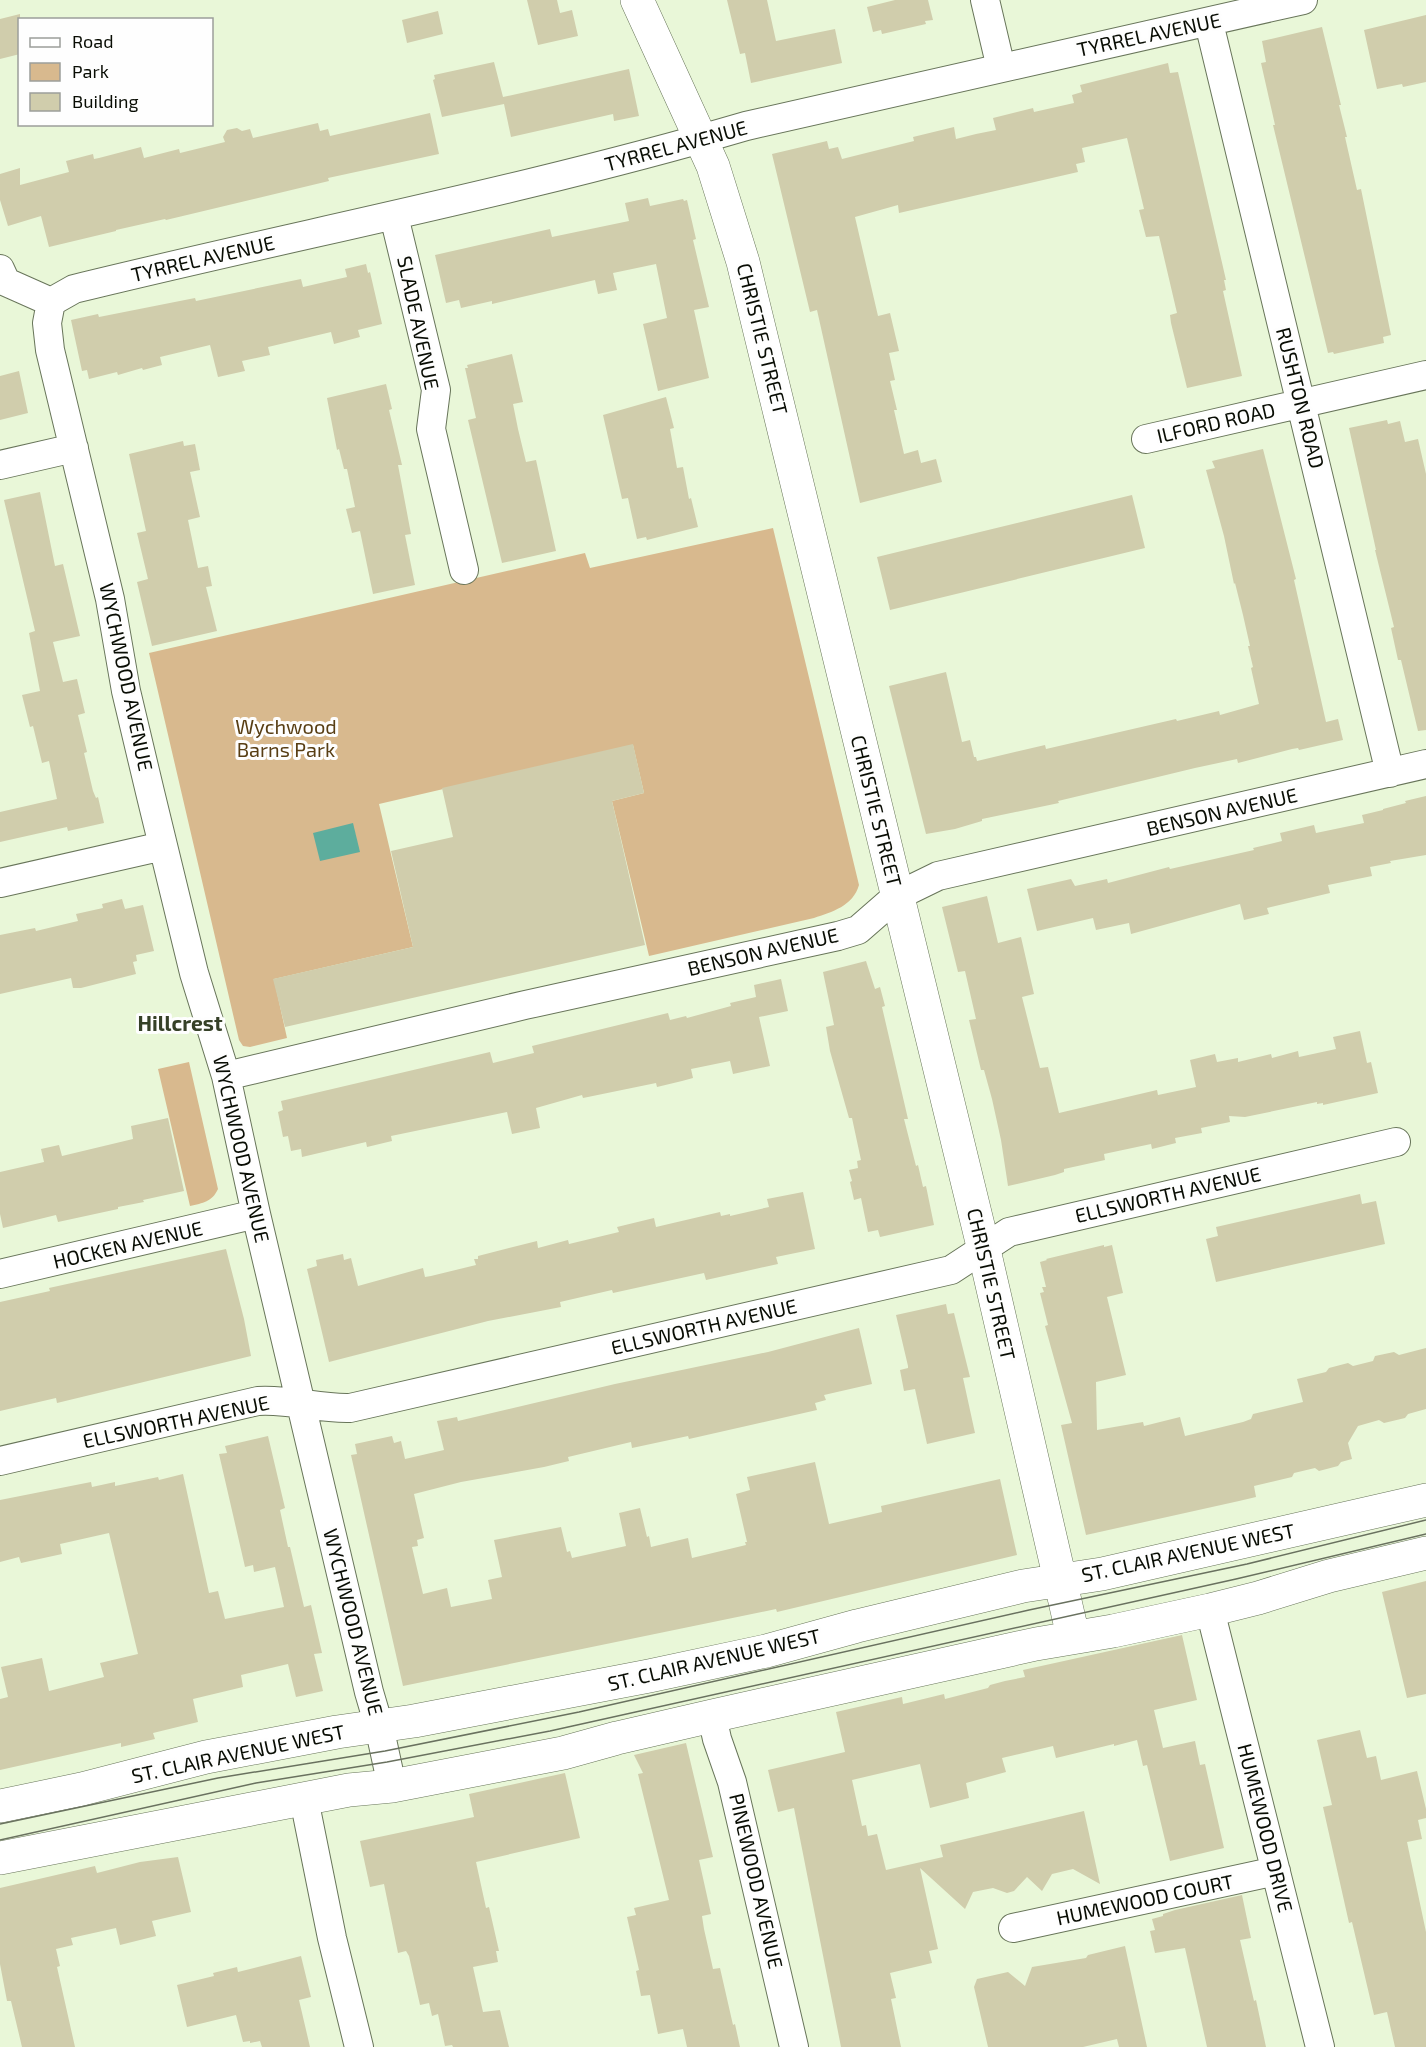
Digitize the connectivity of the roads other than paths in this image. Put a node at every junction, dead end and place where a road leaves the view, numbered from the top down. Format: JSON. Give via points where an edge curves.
{"nodes":[{"id":1,"x":637,"y":0,"type":"edge"},
{"id":2,"x":985,"y":0,"type":"edge"},
{"id":3,"x":1303,"y":0,"type":"edge"},
{"id":4,"x":1209,"y":23,"type":"junction"},
{"id":5,"x":1001,"y":68,"type":"junction"},
{"id":6,"x":701,"y":140,"type":"junction"},
{"id":7,"x":394,"y":216,"type":"junction"},
{"id":8,"x":0,"y":269,"type":"edge"},
{"id":9,"x":51,"y":302,"type":"junction"},
{"id":10,"x":1426,"y":375,"type":"edge"},
{"id":11,"x":1301,"y":402,"type":"junction"},
{"id":12,"x":1146,"y":439,"type":"dead end"},
{"id":13,"x":74,"y":448,"type":"junction"},
{"id":14,"x":0,"y":465,"type":"edge"},
{"id":15,"x":464,"y":570,"type":"dead end"},
{"id":16,"x":1426,"y":764,"type":"edge"},
{"id":17,"x":1390,"y":773,"type":"junction"},
{"id":18,"x":164,"y":846,"type":"junction"},
{"id":19,"x":0,"y":883,"type":"edge"},
{"id":20,"x":897,"y":896,"type":"junction"},
{"id":21,"x":226,"y":1076,"type":"junction"},
{"id":22,"x":1396,"y":1142,"type":"dead end"},
{"id":23,"x":256,"y":1214,"type":"junction"},
{"id":24,"x":984,"y":1250,"type":"junction"},
{"id":25,"x":0,"y":1274,"type":"edge"},
{"id":26,"x":301,"y":1402,"type":"junction"},
{"id":27,"x":0,"y":1461,"type":"edge"},
{"id":28,"x":1426,"y":1500,"type":"edge"},
{"id":29,"x":1426,"y":1553,"type":"edge"},
{"id":30,"x":1060,"y":1580,"type":"junction"},
{"id":31,"x":1210,"y":1610,"type":"junction"},
{"id":32,"x":1073,"y":1636,"type":"junction"},
{"id":33,"x":712,"y":1716,"type":"junction"},
{"id":34,"x":379,"y":1726,"type":"junction"},
{"id":35,"x":392,"y":1786,"type":"junction"},
{"id":36,"x":304,"y":1799,"type":"junction"},
{"id":37,"x":0,"y":1806,"type":"edge"},
{"id":38,"x":0,"y":1858,"type":"edge"},
{"id":39,"x":1276,"y":1871,"type":"junction"},
{"id":40,"x":1013,"y":1928,"type":"dead end"},
{"id":41,"x":359,"y":2047,"type":"edge"},
{"id":42,"x":794,"y":2047,"type":"edge"},
{"id":43,"x":1320,"y":2047,"type":"edge"}],
"edges":[{"from":1,"to":6,"type":"main road","name":"CHRISTIE STREET"},
{"from":2,"to":5,"type":"street"},
{"from":3,"to":4,"type":"street","name":"TYRREL AVENUE"},
{"from":4,"to":5,"type":"street","name":"TYRREL AVENUE"},
{"from":4,"to":11,"type":"street","name":"RUSHTON ROAD"},
{"from":5,"to":6,"type":"street","name":"TYRREL AVENUE","via":[[746,126]]},
{"from":6,"to":7,"type":"street","name":"TYRREL AVENUE"},
{"from":6,"to":20,"type":"main road","name":"CHRISTIE STREET","via":[[743,262]]},
{"from":7,"to":9,"type":"street","name":"TYRREL AVENUE","via":[[74,289]]},
{"from":7,"to":15,"type":"street","name":"SLADE AVENUE","via":[[436,390],[432,436]]},
{"from":8,"to":9,"type":"street","via":[[6,282]]},
{"from":9,"to":13,"type":"street","name":"WYCHWOOD AVENUE","via":[[47,324],[50,350]]},
{"from":10,"to":11,"type":"street","name":"ILFORD ROAD"},
{"from":11,"to":12,"type":"street","name":"ILFORD ROAD"},
{"from":11,"to":17,"type":"street","name":"RUSHTON ROAD"},
{"from":13,"to":14,"type":"street"},
{"from":13,"to":18,"type":"street","name":"WYCHWOOD AVENUE"},
{"from":16,"to":17,"type":"street","name":"BENSON AVENUE"},
{"from":17,"to":20,"type":"street","name":"BENSON AVENUE","via":[[938,876]]},
{"from":18,"to":19,"type":"street"},
{"from":18,"to":21,"type":"street","name":"WYCHWOOD AVENUE","via":[[194,973]]},
{"from":20,"to":21,"type":"street","name":"BENSON AVENUE","via":[[858,930],[838,936]]},
{"from":20,"to":24,"type":"main road","name":"CHRISTIE STREET"},
{"from":21,"to":23,"type":"street","name":"WYCHWOOD AVENUE"},
{"from":22,"to":24,"type":"street","name":"ELLSWORTH AVENUE","via":[[1010,1232]]},
{"from":23,"to":25,"type":"street","name":"HOCKEN AVENUE"},
{"from":23,"to":26,"type":"street","name":"WYCHWOOD AVENUE"},
{"from":24,"to":26,"type":"street","name":"ELLSWORTH AVENUE","via":[[951,1270],[350,1408]]},
{"from":24,"to":30,"type":"main road","name":"CHRISTIE STREET"},
{"from":26,"to":27,"type":"street","name":"ELLSWORTH AVENUE","via":[[258,1401]]},
{"from":26,"to":34,"type":"street","name":"WYCHWOOD AVENUE"},
{"from":28,"to":30,"type":"main road","name":"ST. CLAIR AVENUE WEST","via":[[1102,1574]]},
{"from":29,"to":31,"type":"main road"},
{"from":30,"to":32,"type":"main road","name":"CHRISTIE STREET"},
{"from":30,"to":34,"type":"main road","name":"ST. CLAIR AVENUE WEST","via":[[660,1674]]},
{"from":31,"to":32,"type":"main road"},
{"from":31,"to":39,"type":"street","name":"HUMEWOOD DRIVE"},
{"from":32,"to":33,"type":"main road"},
{"from":33,"to":35,"type":"main road","via":[[564,1753]]},
{"from":33,"to":42,"type":"street","name":"PINEWOOD AVENUE","via":[[732,1782]]},
{"from":34,"to":35,"type":"street","name":"WYCHWOOD AVENUE"},
{"from":34,"to":37,"type":"main road","name":"ST. CLAIR AVENUE WEST","via":[[206,1757]]},
{"from":35,"to":36,"type":"main road"},
{"from":36,"to":38,"type":"main road"},
{"from":36,"to":41,"type":"street"},
{"from":39,"to":40,"type":"street","name":"HUMEWOOD COURT"},
{"from":39,"to":43,"type":"street","name":"HUMEWOOD DRIVE"}]}
